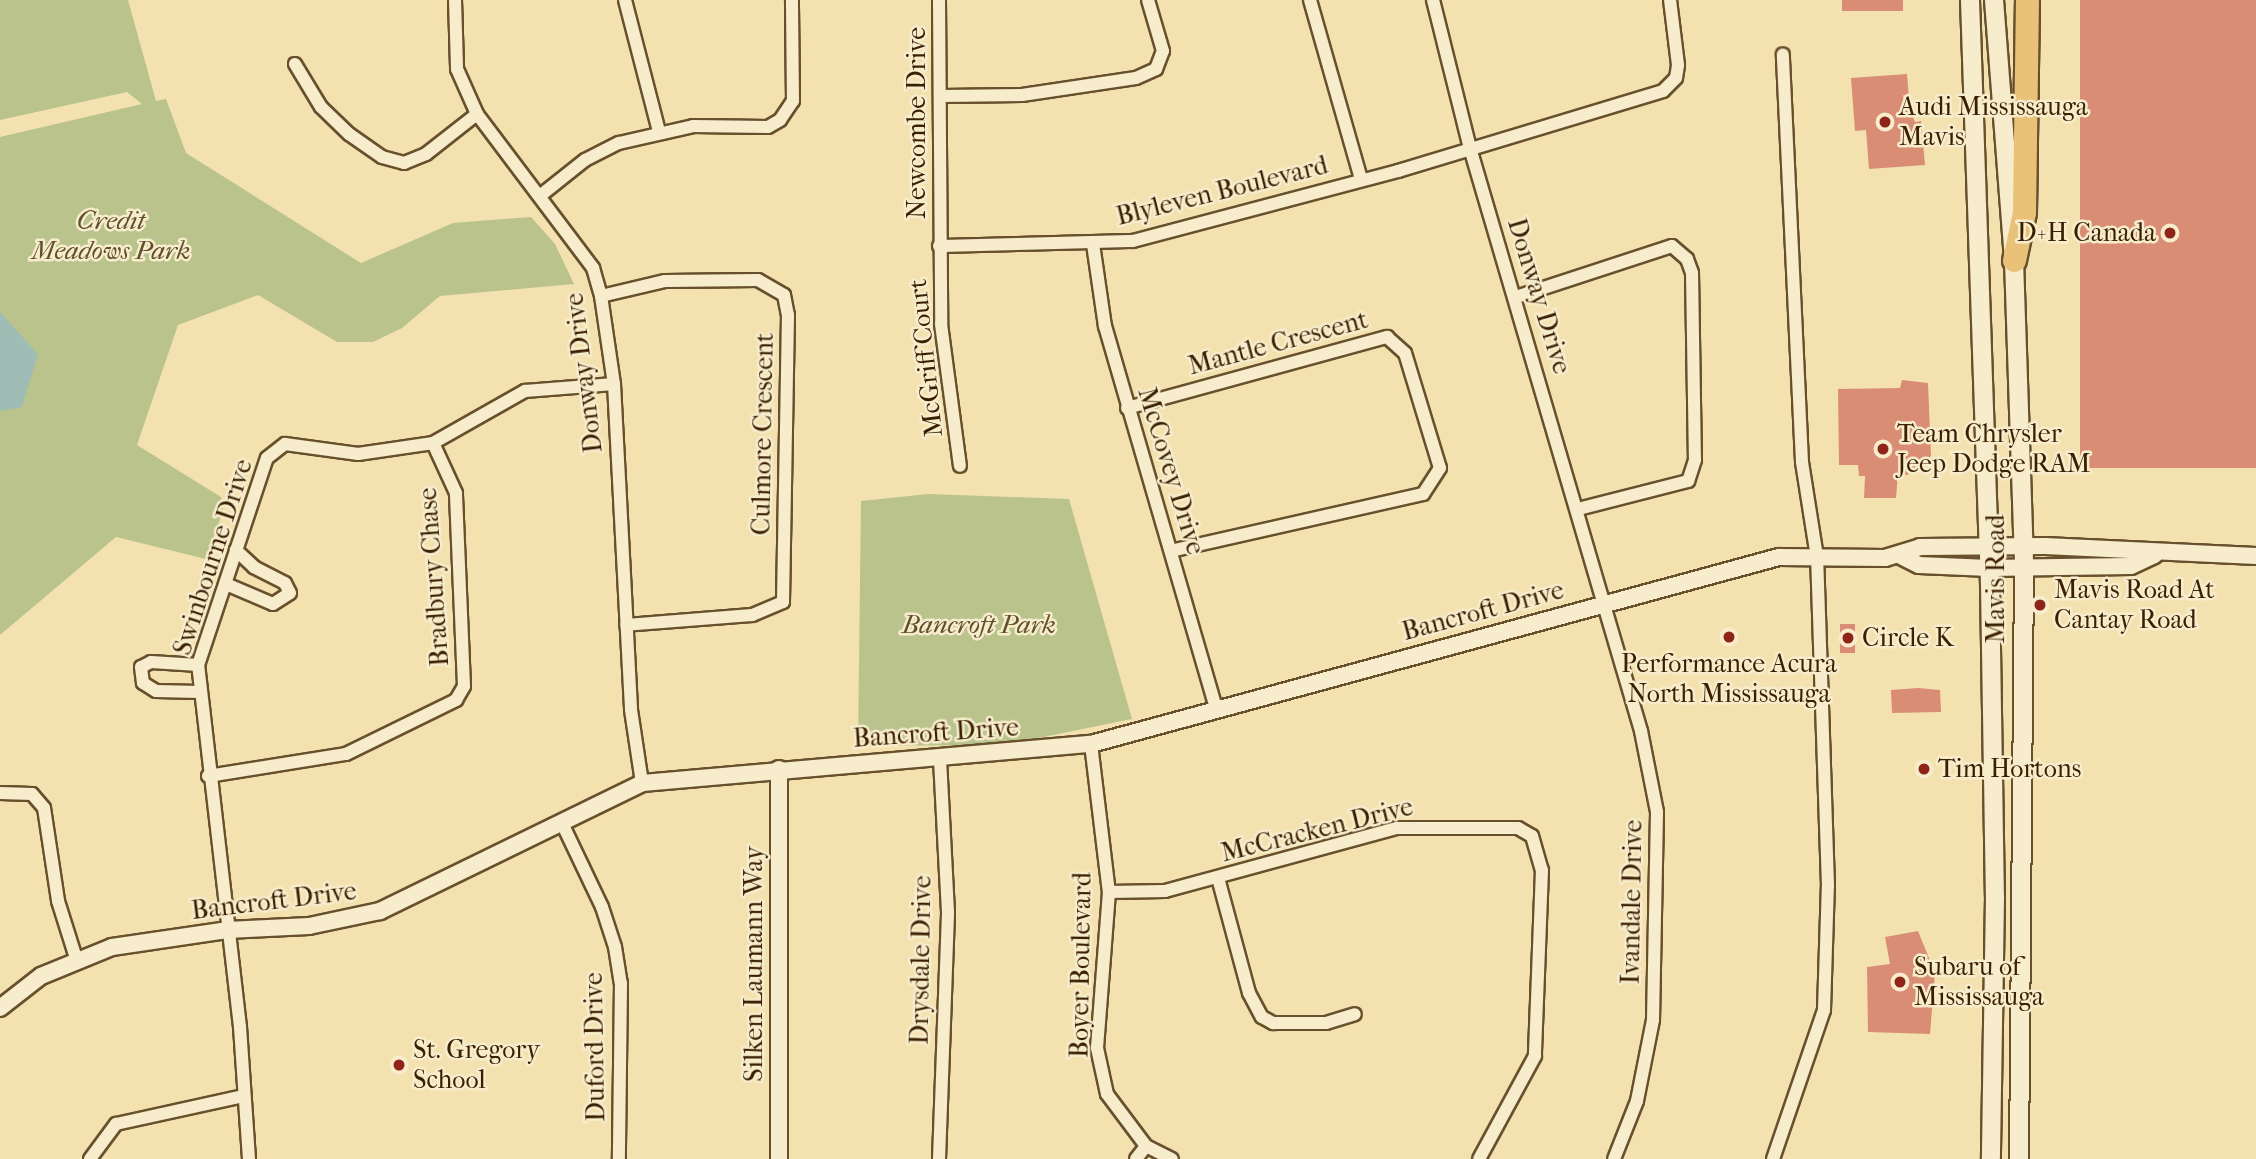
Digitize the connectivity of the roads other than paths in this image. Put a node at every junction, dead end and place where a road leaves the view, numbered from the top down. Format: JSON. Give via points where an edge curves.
{"nodes":[{"id":1,"x":455,"y":0,"type":"edge"},
{"id":2,"x":625,"y":0,"type":"edge"},
{"id":3,"x":792,"y":0,"type":"edge"},
{"id":4,"x":939,"y":0,"type":"edge"},
{"id":5,"x":1148,"y":0,"type":"edge"},
{"id":6,"x":1310,"y":0,"type":"edge"},
{"id":7,"x":1433,"y":0,"type":"edge"},
{"id":8,"x":1670,"y":0,"type":"edge"},
{"id":9,"x":1970,"y":0,"type":"edge"},
{"id":10,"x":1994,"y":0,"type":"edge"},
{"id":11,"x":2027,"y":0,"type":"edge"},
{"id":12,"x":1783,"y":54,"type":"dead end"},
{"id":13,"x":295,"y":64,"type":"dead end"},
{"id":14,"x":943,"y":96,"type":"junction"},
{"id":15,"x":477,"y":114,"type":"junction"},
{"id":16,"x":659,"y":131,"type":"junction"},
{"id":17,"x":1470,"y":148,"type":"junction"},
{"id":18,"x":1362,"y":179,"type":"junction"},
{"id":19,"x":541,"y":195,"type":"junction"},
{"id":20,"x":1093,"y":244,"type":"junction"},
{"id":21,"x":939,"y":246,"type":"junction"},
{"id":22,"x":2014,"y":260,"type":"junction"},
{"id":23,"x":601,"y":296,"type":"junction"},
{"id":24,"x":1517,"y":297,"type":"junction"},
{"id":25,"x":614,"y":384,"type":"junction"},
{"id":26,"x":1128,"y":408,"type":"junction"},
{"id":27,"x":433,"y":443,"type":"junction"},
{"id":28,"x":960,"y":466,"type":"dead end"},
{"id":29,"x":1578,"y":509,"type":"junction"},
{"id":30,"x":2023,"y":546,"type":"junction"},
{"id":31,"x":1989,"y":547,"type":"junction"},
{"id":32,"x":236,"y":550,"type":"junction"},
{"id":33,"x":1171,"y":551,"type":"junction"},
{"id":34,"x":2155,"y":555,"type":"junction"},
{"id":35,"x":1817,"y":556,"type":"junction"},
{"id":36,"x":1901,"y":556,"type":"junction"},
{"id":37,"x":2256,"y":556,"type":"edge"},
{"id":38,"x":2024,"y":567,"type":"junction"},
{"id":39,"x":1989,"y":568,"type":"junction"},
{"id":40,"x":226,"y":584,"type":"junction"},
{"id":41,"x":1605,"y":603,"type":"junction"},
{"id":42,"x":626,"y":625,"type":"junction"},
{"id":43,"x":198,"y":665,"type":"junction"},
{"id":44,"x":200,"y":691,"type":"junction"},
{"id":45,"x":1216,"y":708,"type":"junction"},
{"id":46,"x":1091,"y":744,"type":"junction"},
{"id":47,"x":940,"y":761,"type":"junction"},
{"id":48,"x":779,"y":768,"type":"junction"},
{"id":49,"x":208,"y":776,"type":"junction"},
{"id":50,"x":642,"y":783,"type":"junction"},
{"id":51,"x":0,"y":793,"type":"edge"},
{"id":52,"x":561,"y":821,"type":"junction"},
{"id":53,"x":1219,"y":878,"type":"junction"},
{"id":54,"x":1109,"y":892,"type":"junction"},
{"id":55,"x":227,"y":930,"type":"junction"},
{"id":56,"x":76,"y":958,"type":"junction"},
{"id":57,"x":0,"y":1008,"type":"edge"},
{"id":58,"x":1355,"y":1014,"type":"dead end"},
{"id":59,"x":243,"y":1096,"type":"junction"},
{"id":60,"x":1146,"y":1146,"type":"junction"},
{"id":61,"x":90,"y":1159,"type":"edge"},
{"id":62,"x":249,"y":1159,"type":"edge"},
{"id":63,"x":619,"y":1159,"type":"edge"},
{"id":64,"x":779,"y":1159,"type":"edge"},
{"id":65,"x":939,"y":1159,"type":"edge"},
{"id":66,"x":1136,"y":1159,"type":"edge"},
{"id":67,"x":1172,"y":1159,"type":"edge"},
{"id":68,"x":1479,"y":1159,"type":"edge"},
{"id":69,"x":1614,"y":1159,"type":"edge"},
{"id":70,"x":1773,"y":1159,"type":"edge"},
{"id":71,"x":1991,"y":1159,"type":"edge"},
{"id":72,"x":2019,"y":1159,"type":"edge"}],
"edges":[{"from":1,"to":15,"type":"street","name":"Donway Drive","via":[[457,69]]},
{"from":2,"to":16,"type":"street"},
{"from":3,"to":16,"type":"street","via":[[793,101],[780,120],[768,127]]},
{"from":4,"to":14,"type":"street","name":"Newcombe Drive"},
{"from":5,"to":14,"type":"street","via":[[1163,51],[1156,69],[1136,78],[1022,95]]},
{"from":6,"to":18,"type":"street"},
{"from":7,"to":17,"type":"street","name":"Donway Drive"},
{"from":8,"to":17,"type":"street","name":"Blyleven Boulevard","via":[[1678,65],[1676,78],[1663,92]]},
{"from":9,"to":31,"type":"main road","name":"Mavis Road"},
{"from":10,"to":22,"type":"main road","name":"Mavis Road"},
{"from":11,"to":22,"type":"highway","via":[[2024,212]]},
{"from":12,"to":35,"type":"street","via":[[1802,462]]},
{"from":13,"to":15,"type":"street","via":[[321,107],[382,157],[404,163],[425,154]]},
{"from":14,"to":21,"type":"street","name":"Newcombe Drive"},
{"from":15,"to":19,"type":"street","name":"Donway Drive"},
{"from":16,"to":19,"type":"street","via":[[584,160]]},
{"from":17,"to":18,"type":"street","name":"Blyleven Boulevard"},
{"from":17,"to":24,"type":"street","name":"Donway Drive"},
{"from":18,"to":20,"type":"street","name":"Blyleven Boulevard","via":[[1133,241]]},
{"from":19,"to":23,"type":"street","name":"Donway Drive","via":[[593,268]]},
{"from":20,"to":21,"type":"street","name":"Blyleven Boulevard"},
{"from":20,"to":26,"type":"street","name":"McCovey Drive","via":[[1105,326]]},
{"from":21,"to":28,"type":"street","name":"McGriff Court","via":[[946,372]]},
{"from":22,"to":30,"type":"main road","name":"Mavis Road"},
{"from":23,"to":25,"type":"street","name":"Donway Drive"},
{"from":23,"to":42,"type":"street","name":"Culmore Crescent","via":[[665,281],[758,280],[784,295],[788,315],[783,602],[752,615]]},
{"from":24,"to":29,"type":"street","name":"Donway Drive"},
{"from":24,"to":29,"type":"street","via":[[1672,246],[1688,259],[1692,273],[1695,460],[1688,481]]},
{"from":25,"to":27,"type":"street","name":"Swinbourne Drive","via":[[525,391]]},
{"from":25,"to":42,"type":"street","name":"Donway Drive"},
{"from":26,"to":33,"type":"street","name":"McCovey Drive"},
{"from":26,"to":33,"type":"street","name":"Mantle Crescent","via":[[1387,337],[1405,353],[1440,468],[1423,494]]},
{"from":27,"to":32,"type":"street","name":"Swinbourne Drive","via":[[358,454],[285,443],[267,458]]},
{"from":27,"to":49,"type":"street","name":"Bradbury Chase","via":[[456,493],[460,534],[464,686],[456,700],[346,754]]},
{"from":29,"to":41,"type":"street","name":"Donway Drive"},
{"from":30,"to":31,"type":"street","name":"Bancroft Drive"},
{"from":30,"to":34,"type":"street","name":"Bancroft Drive","via":[[2129,546]]},
{"from":30,"to":38,"type":"main road","name":"Mavis Road"},
{"from":31,"to":36,"type":"street","name":"Bancroft Drive","via":[[1920,547]]},
{"from":31,"to":39,"type":"main road","name":"Mavis Road"},
{"from":32,"to":40,"type":"street","name":"Swinbourne Drive"},
{"from":32,"to":40,"type":"street","via":[[254,567],[285,583],[290,593],[273,604]]},
{"from":33,"to":45,"type":"street","name":"McCovey Drive"},
{"from":34,"to":37,"type":"street"},
{"from":34,"to":38,"type":"street","name":"Bancroft Drive","via":[[2132,566]]},
{"from":35,"to":36,"type":"street","name":"Bancroft Drive"},
{"from":35,"to":41,"type":"street","name":"Bancroft Drive","via":[[1735,565]]},
{"from":35,"to":70,"type":"street","via":[[1828,886],[1824,1010]]},
{"from":36,"to":39,"type":"street","name":"Bancroft Drive","via":[[1919,565]]},
{"from":38,"to":39,"type":"street","name":"Bancroft Drive"},
{"from":38,"to":72,"type":"main road","name":"Mavis Road"},
{"from":39,"to":71,"type":"main road","name":"Mavis Road","via":[[1995,897]]},
{"from":40,"to":43,"type":"street","name":"Swinbourne Drive"},
{"from":41,"to":45,"type":"street","name":"Bancroft Drive"},
{"from":41,"to":69,"type":"street","name":"Ivandale Drive","via":[[1641,731],[1660,842],[1653,1020],[1637,1101]]},
{"from":42,"to":50,"type":"street","name":"Donway Drive"},
{"from":43,"to":44,"type":"street","name":"Swinbourne Drive"},
{"from":43,"to":44,"type":"street","via":[[151,662],[141,667],[143,683],[156,691]]},
{"from":44,"to":49,"type":"street","name":"Swinbourne Drive"},
{"from":45,"to":46,"type":"street","name":"Bancroft Drive"},
{"from":46,"to":47,"type":"street","name":"Bancroft Drive"},
{"from":46,"to":54,"type":"street","name":"Boyer Boulevard"},
{"from":47,"to":48,"type":"street","name":"Bancroft Drive"},
{"from":47,"to":65,"type":"street","name":"Drysdale Drive","via":[[948,912]]},
{"from":48,"to":50,"type":"street","name":"Bancroft Drive"},
{"from":48,"to":64,"type":"street","name":"Silken Laumann Way"},
{"from":49,"to":55,"type":"street","name":"Swinbourne Drive"},
{"from":50,"to":52,"type":"street","name":"Bancroft Drive"},
{"from":51,"to":56,"type":"street","via":[[32,794],[44,808],[58,901]]},
{"from":52,"to":55,"type":"street","name":"Bancroft Drive","via":[[380,911],[309,926]]},
{"from":52,"to":63,"type":"street","name":"Duford Drive","via":[[602,907],[615,947],[621,983]]},
{"from":53,"to":54,"type":"street","name":"McCracken Drive","via":[[1165,891]]},
{"from":53,"to":58,"type":"street","via":[[1249,993],[1262,1017],[1273,1023],[1326,1023]]},
{"from":53,"to":68,"type":"street","name":"McCracken Drive","via":[[1397,828],[1518,828],[1532,835],[1542,870],[1535,1056]]},
{"from":54,"to":60,"type":"street","name":"Boyer Boulevard","via":[[1097,1048],[1107,1094]]},
{"from":55,"to":56,"type":"street","name":"Bancroft Drive","via":[[112,947]]},
{"from":55,"to":59,"type":"street","name":"Swinbourne Drive"},
{"from":56,"to":57,"type":"street","name":"Bancroft Drive","via":[[41,976]]},
{"from":59,"to":61,"type":"street","via":[[116,1124]]},
{"from":59,"to":62,"type":"street","name":"Swinbourne Drive"},
{"from":60,"to":66,"type":"street"},
{"from":60,"to":67,"type":"street","name":"Boyer Boulevard"}]}
